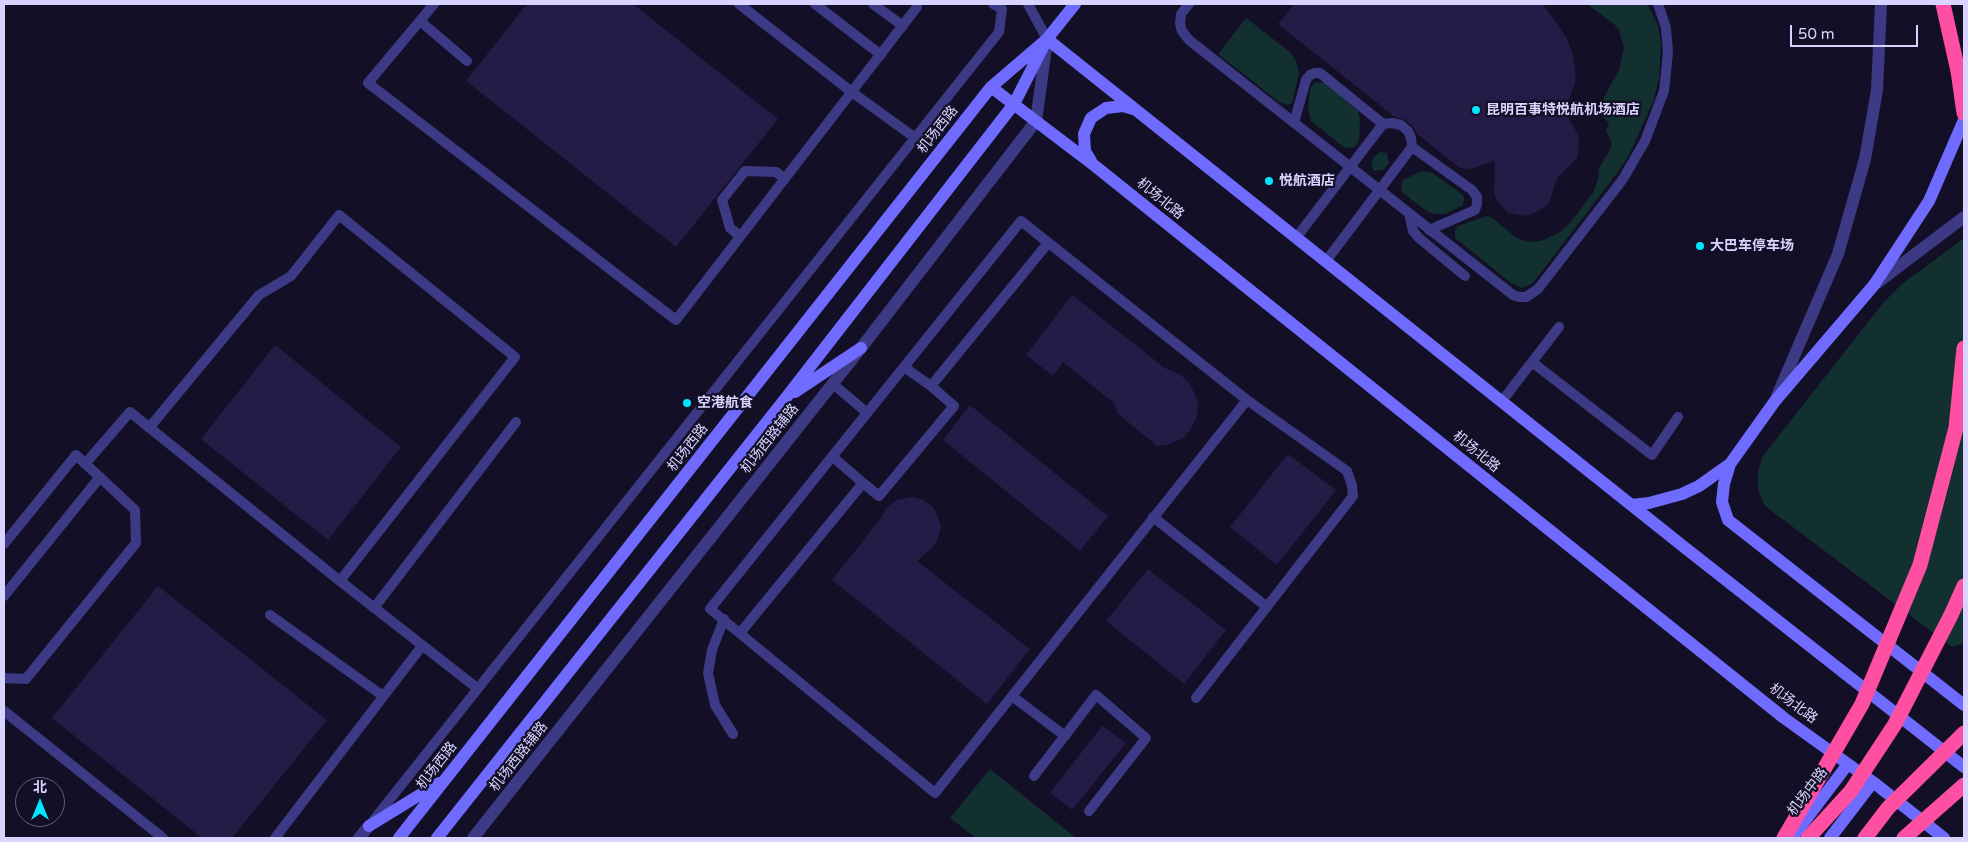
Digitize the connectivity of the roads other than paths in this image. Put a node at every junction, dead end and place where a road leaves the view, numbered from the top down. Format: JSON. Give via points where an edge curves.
{"nodes":[{"id":1,"x":434,"y":4,"type":"edge"},
{"id":2,"x":739,"y":4,"type":"edge"},
{"id":3,"x":815,"y":4,"type":"edge"},
{"id":4,"x":872,"y":4,"type":"edge"},
{"id":5,"x":993,"y":4,"type":"edge"},
{"id":6,"x":1028,"y":4,"type":"edge"},
{"id":7,"x":1075,"y":4,"type":"edge"},
{"id":8,"x":1189,"y":4,"type":"edge"},
{"id":9,"x":1658,"y":4,"type":"edge"},
{"id":10,"x":1882,"y":4,"type":"edge"},
{"id":11,"x":1943,"y":4,"type":"edge"},
{"id":12,"x":917,"y":6,"type":"dead end"},
{"id":13,"x":420,"y":21,"type":"junction"},
{"id":14,"x":903,"y":26,"type":"junction"},
{"id":15,"x":1047,"y":39,"type":"junction"},
{"id":16,"x":881,"y":55,"type":"junction"},
{"id":17,"x":467,"y":61,"type":"dead end"},
{"id":18,"x":991,"y":87,"type":"junction"},
{"id":19,"x":853,"y":93,"type":"junction"},
{"id":20,"x":1014,"y":104,"type":"junction"},
{"id":21,"x":1140,"y":112,"type":"junction"},
{"id":22,"x":1964,"y":113,"type":"edge"},
{"id":23,"x":1964,"y":120,"type":"edge"},
{"id":24,"x":1036,"y":121,"type":"junction"},
{"id":25,"x":1294,"y":122,"type":"junction"},
{"id":26,"x":1383,"y":124,"type":"junction"},
{"id":27,"x":914,"y":137,"type":"junction"},
{"id":28,"x":1412,"y":146,"type":"junction"},
{"id":29,"x":1095,"y":166,"type":"junction"},
{"id":30,"x":1351,"y":168,"type":"junction"},
{"id":31,"x":785,"y":179,"type":"junction"},
{"id":32,"x":1380,"y":191,"type":"junction"},
{"id":33,"x":1408,"y":213,"type":"junction"},
{"id":34,"x":1964,"y":216,"type":"edge"},
{"id":35,"x":1429,"y":230,"type":"junction"},
{"id":36,"x":740,"y":236,"type":"junction"},
{"id":37,"x":1296,"y":238,"type":"junction"},
{"id":38,"x":1048,"y":243,"type":"junction"},
{"id":39,"x":1326,"y":261,"type":"junction"},
{"id":40,"x":1466,"y":276,"type":"dead end"},
{"id":41,"x":1874,"y":285,"type":"junction"},
{"id":42,"x":1559,"y":327,"type":"dead end"},
{"id":43,"x":861,"y":348,"type":"junction"},
{"id":44,"x":1964,"y":348,"type":"edge"},
{"id":45,"x":1532,"y":362,"type":"junction"},
{"id":46,"x":904,"y":367,"type":"junction"},
{"id":47,"x":833,"y":384,"type":"junction"},
{"id":48,"x":931,"y":386,"type":"junction"},
{"id":49,"x":785,"y":399,"type":"junction"},
{"id":50,"x":1246,"y":400,"type":"junction"},
{"id":51,"x":1502,"y":401,"type":"junction"},
{"id":52,"x":1775,"y":401,"type":"junction"},
{"id":53,"x":866,"y":412,"type":"junction"},
{"id":54,"x":1678,"y":417,"type":"dead end"},
{"id":55,"x":516,"y":422,"type":"dead end"},
{"id":56,"x":149,"y":428,"type":"junction"},
{"id":57,"x":833,"y":456,"type":"junction"},
{"id":58,"x":86,"y":464,"type":"junction"},
{"id":59,"x":1730,"y":464,"type":"junction"},
{"id":60,"x":100,"y":478,"type":"junction"},
{"id":61,"x":863,"y":482,"type":"junction"},
{"id":62,"x":1632,"y":505,"type":"junction"},
{"id":63,"x":1153,"y":517,"type":"junction"},
{"id":64,"x":4,"y":544,"type":"edge"},
{"id":65,"x":340,"y":581,"type":"junction"},
{"id":66,"x":1964,"y":586,"type":"edge"},
{"id":67,"x":4,"y":596,"type":"edge"},
{"id":68,"x":1267,"y":607,"type":"junction"},
{"id":69,"x":374,"y":608,"type":"junction"},
{"id":70,"x":270,"y":615,"type":"dead end"},
{"id":71,"x":724,"y":620,"type":"junction"},
{"id":72,"x":740,"y":633,"type":"junction"},
{"id":73,"x":422,"y":646,"type":"junction"},
{"id":74,"x":4,"y":678,"type":"edge"},
{"id":75,"x":478,"y":688,"type":"junction"},
{"id":76,"x":384,"y":696,"type":"junction"},
{"id":77,"x":1012,"y":696,"type":"junction"},
{"id":78,"x":1196,"y":698,"type":"dead end"},
{"id":79,"x":1964,"y":705,"type":"edge"},
{"id":80,"x":4,"y":711,"type":"edge"},
{"id":81,"x":1964,"y":733,"type":"edge"},
{"id":82,"x":734,"y":734,"type":"dead end"},
{"id":83,"x":1065,"y":736,"type":"junction"},
{"id":84,"x":1848,"y":764,"type":"junction"},
{"id":85,"x":1964,"y":767,"type":"edge"},
{"id":86,"x":1034,"y":776,"type":"dead end"},
{"id":87,"x":447,"y":778,"type":"junction"},
{"id":88,"x":1873,"y":782,"type":"junction"},
{"id":89,"x":1964,"y":785,"type":"edge"},
{"id":90,"x":1896,"y":801,"type":"junction"},
{"id":91,"x":1089,"y":811,"type":"dead end"},
{"id":92,"x":369,"y":826,"type":"junction"},
{"id":93,"x":163,"y":838,"type":"edge"},
{"id":94,"x":275,"y":838,"type":"edge"},
{"id":95,"x":359,"y":838,"type":"edge"},
{"id":96,"x":399,"y":838,"type":"edge"},
{"id":97,"x":437,"y":838,"type":"edge"},
{"id":98,"x":473,"y":838,"type":"edge"},
{"id":99,"x":1784,"y":838,"type":"edge"},
{"id":100,"x":1792,"y":838,"type":"edge"},
{"id":101,"x":1808,"y":838,"type":"edge"},
{"id":102,"x":1830,"y":838,"type":"edge"},
{"id":103,"x":1866,"y":838,"type":"edge"},
{"id":104,"x":1904,"y":838,"type":"edge"},
{"id":105,"x":1944,"y":838,"type":"edge"}],
"edges":[{"from":1,"to":13,"type":"lane"},
{"from":2,"to":19,"type":"lane"},
{"from":3,"to":16,"type":"lane"},
{"from":4,"to":14,"type":"lane"},
{"from":5,"to":27,"type":"lane","via":[[1002,9],[999,32]]},
{"from":6,"to":15,"type":"lane"},
{"from":7,"to":15,"type":"main road","name":"机场西路"},
{"from":8,"to":25,"type":"lane","via":[[1181,14],[1180,24],[1189,40]]},
{"from":9,"to":35,"type":"lane","via":[[1666,28],[1668,52],[1664,91],[1646,142],[1623,179],[1538,288],[1526,297],[1513,295]]},
{"from":10,"to":52,"type":"street","via":[[1877,90],[1866,159],[1838,254]]},
{"from":11,"to":22,"type":"highway"},
{"from":12,"to":14,"type":"lane"},
{"from":13,"to":17,"type":"lane"},
{"from":13,"to":36,"type":"lane","via":[[368,83],[676,320]]},
{"from":14,"to":16,"type":"lane"},
{"from":15,"to":18,"type":"main road","name":"机场西路"},
{"from":15,"to":20,"type":"main road","name":"机场西路"},
{"from":15,"to":21,"type":"main road"},
{"from":15,"to":24,"type":"street","name":"机场西路辅路"},
{"from":16,"to":19,"type":"lane"},
{"from":18,"to":20,"type":"main road","name":"机场北路"},
{"from":18,"to":87,"type":"main road","name":"机场西路"},
{"from":19,"to":27,"type":"lane"},
{"from":19,"to":31,"type":"lane"},
{"from":20,"to":24,"type":"main road","name":"机场北路"},
{"from":20,"to":49,"type":"main road","name":"机场西路"},
{"from":21,"to":29,"type":"main road","via":[[1123,106],[1106,108],[1092,118],[1084,134],[1085,151]]},
{"from":21,"to":37,"type":"main road"},
{"from":23,"to":41,"type":"main road","via":[[1929,201]]},
{"from":24,"to":29,"type":"main road","name":"机场北路"},
{"from":24,"to":43,"type":"street","name":"机场西路辅路"},
{"from":25,"to":26,"type":"lane","via":[[1306,80],[1310,75],[1320,73]]},
{"from":25,"to":30,"type":"lane"},
{"from":26,"to":28,"type":"lane","via":[[1400,125],[1408,131]]},
{"from":26,"to":30,"type":"lane"},
{"from":27,"to":75,"type":"lane"},
{"from":28,"to":32,"type":"lane"},
{"from":28,"to":35,"type":"lane","via":[[1477,197],[1475,210]]},
{"from":29,"to":84,"type":"main road","name":"机场北路","via":[[1784,718]]},
{"from":30,"to":32,"type":"lane"},
{"from":30,"to":37,"type":"lane"},
{"from":31,"to":36,"type":"lane"},
{"from":31,"to":36,"type":"lane","via":[[776,172],[745,171],[722,200],[730,228]]},
{"from":32,"to":33,"type":"lane"},
{"from":32,"to":39,"type":"lane"},
{"from":33,"to":35,"type":"lane"},
{"from":33,"to":40,"type":"lane","via":[[1419,238]]},
{"from":34,"to":41,"type":"street"},
{"from":37,"to":39,"type":"main road"},
{"from":38,"to":46,"type":"lane","via":[[1021,221]]},
{"from":38,"to":48,"type":"lane"},
{"from":38,"to":50,"type":"lane"},
{"from":39,"to":51,"type":"main road"},
{"from":41,"to":52,"type":"main road"},
{"from":42,"to":45,"type":"lane"},
{"from":43,"to":47,"type":"street","name":"机场西路辅路"},
{"from":43,"to":49,"type":"main road"},
{"from":44,"to":99,"type":"highway","bridge":true,"via":[[1956,428],[1920,565],[1862,704]]},
{"from":45,"to":51,"type":"lane"},
{"from":45,"to":54,"type":"lane","via":[[1652,455]]},
{"from":46,"to":48,"type":"lane"},
{"from":46,"to":53,"type":"lane"},
{"from":47,"to":53,"type":"lane"},
{"from":47,"to":98,"type":"street","name":"机场西路辅路"},
{"from":48,"to":61,"type":"lane","via":[[954,406],[879,496]]},
{"from":49,"to":97,"type":"main road","name":"机场西路"},
{"from":50,"to":63,"type":"lane"},
{"from":50,"to":68,"type":"lane","via":[[1347,471],[1352,484],[1353,496]]},
{"from":51,"to":62,"type":"main road"},
{"from":52,"to":59,"type":"main road"},
{"from":53,"to":57,"type":"lane"},
{"from":55,"to":69,"type":"lane"},
{"from":56,"to":58,"type":"lane","via":[[130,412]]},
{"from":56,"to":65,"type":"lane"},
{"from":56,"to":65,"type":"lane","via":[[259,295],[291,276],[339,215],[515,357]]},
{"from":57,"to":61,"type":"lane"},
{"from":57,"to":71,"type":"lane","via":[[710,609]]},
{"from":58,"to":60,"type":"lane"},
{"from":58,"to":64,"type":"lane","via":[[76,455]]},
{"from":59,"to":62,"type":"main road","via":[[1682,494]]},
{"from":59,"to":79,"type":"main road","via":[[1722,502],[1728,520]]},
{"from":60,"to":67,"type":"lane"},
{"from":60,"to":74,"type":"lane","via":[[136,510],[136,543],[26,679]]},
{"from":61,"to":72,"type":"lane"},
{"from":62,"to":85,"type":"main road"},
{"from":63,"to":68,"type":"lane"},
{"from":63,"to":77,"type":"lane"},
{"from":65,"to":69,"type":"lane"},
{"from":66,"to":101,"type":"highway","bridge":true,"via":[[1895,724],[1851,791]]},
{"from":68,"to":78,"type":"lane"},
{"from":69,"to":73,"type":"lane"},
{"from":70,"to":76,"type":"lane"},
{"from":71,"to":72,"type":"lane"},
{"from":71,"to":82,"type":"lane","via":[[712,650],[708,674],[715,705]]},
{"from":72,"to":77,"type":"lane","via":[[935,793]]},
{"from":73,"to":75,"type":"lane"},
{"from":73,"to":76,"type":"lane"},
{"from":75,"to":92,"type":"lane"},
{"from":76,"to":94,"type":"lane"},
{"from":77,"to":83,"type":"lane"},
{"from":80,"to":93,"type":"lane"},
{"from":81,"to":103,"type":"highway","bridge":true,"via":[[1888,808]]},
{"from":83,"to":86,"type":"lane"},
{"from":83,"to":91,"type":"lane","via":[[1096,695],[1146,738]]},
{"from":84,"to":88,"type":"main road","name":"机场北路"},
{"from":84,"to":100,"type":"main road","name":"机场中路"},
{"from":87,"to":92,"type":"main road"},
{"from":87,"to":96,"type":"main road","name":"机场西路"},
{"from":88,"to":90,"type":"main road","name":"机场北路"},
{"from":88,"to":102,"type":"main road"},
{"from":89,"to":104,"type":"highway","bridge":true},
{"from":90,"to":103,"type":"main road"},
{"from":90,"to":105,"type":"main road","name":"机场北路"},
{"from":92,"to":95,"type":"street"}]}
